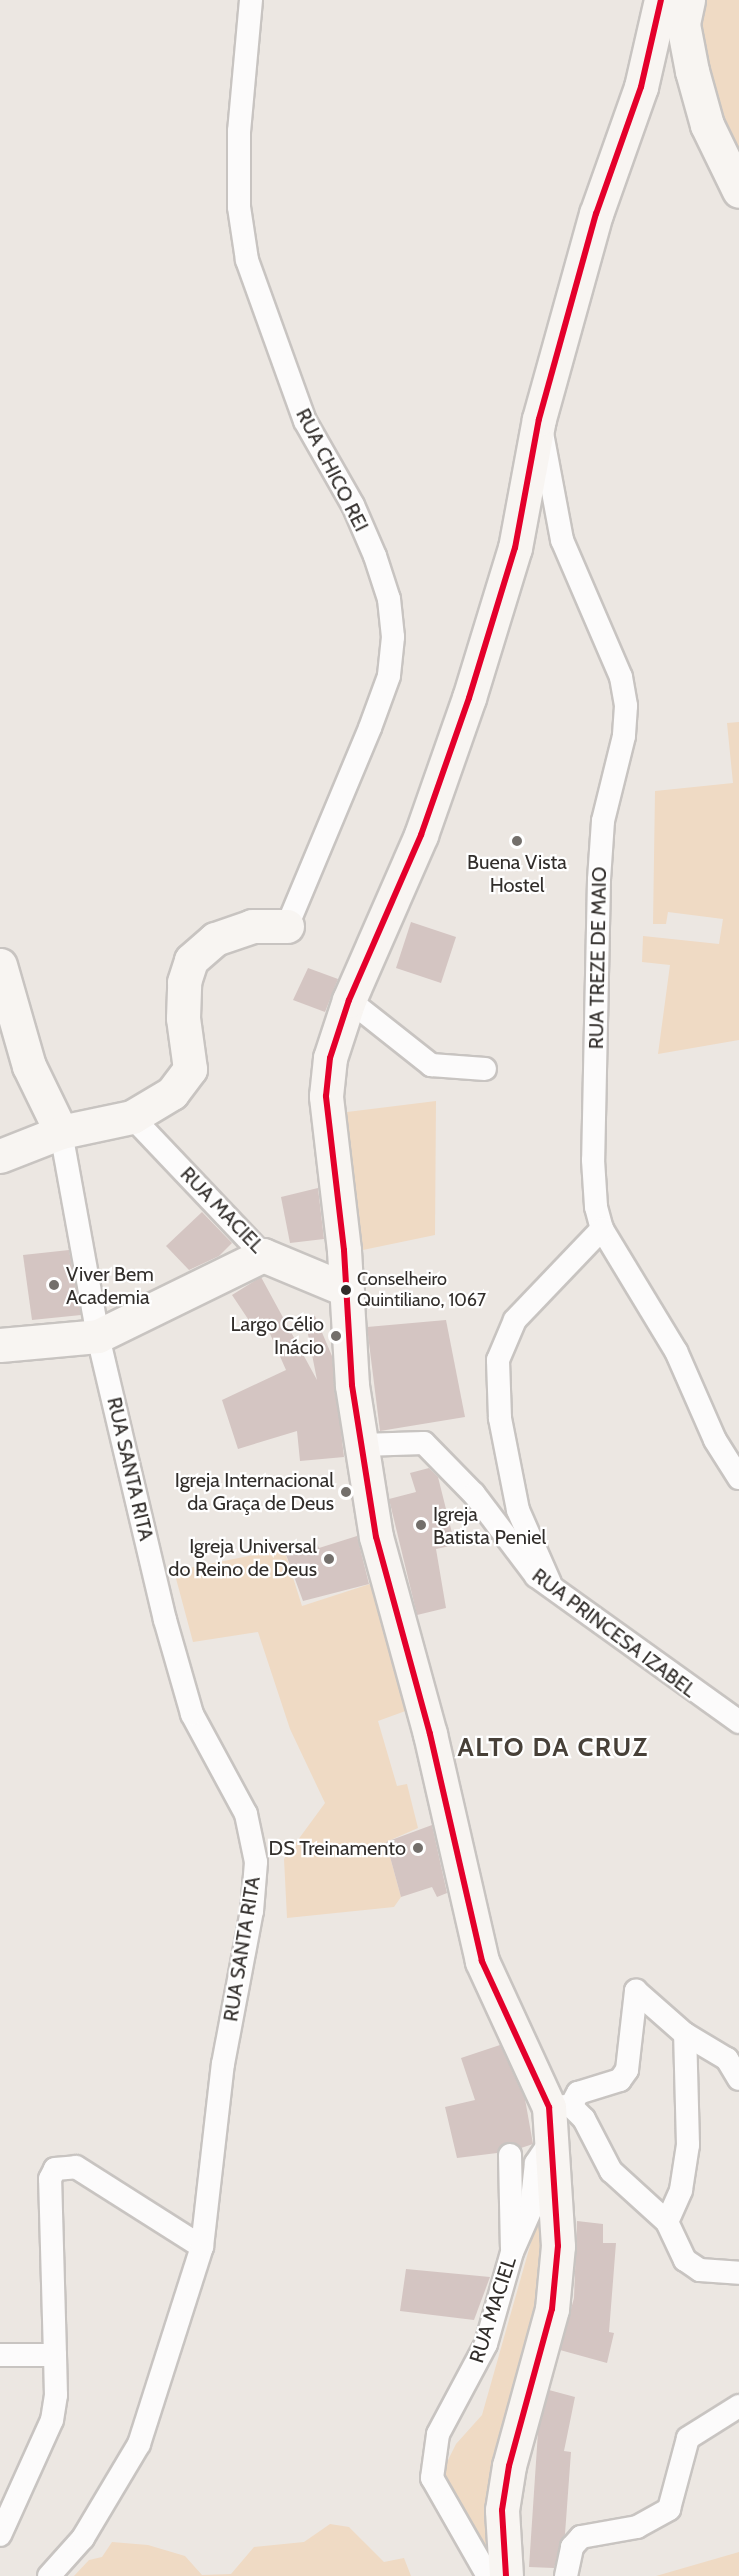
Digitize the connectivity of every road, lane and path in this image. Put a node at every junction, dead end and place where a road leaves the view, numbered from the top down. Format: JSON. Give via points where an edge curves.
{"nodes":[{"id":1,"x":251,"y":0,"type":"edge"},
{"id":2,"x":661,"y":0,"type":"edge"},
{"id":3,"x":688,"y":0,"type":"edge"},
{"id":4,"x":739,"y":191,"type":"edge"},
{"id":5,"x":539,"y":419,"type":"junction"},
{"id":6,"x":287,"y":926,"type":"joint"},
{"id":7,"x":0,"y":965,"type":"edge"},
{"id":8,"x":349,"y":1000,"type":"junction"},
{"id":9,"x":485,"y":1069,"type":"dead end"},
{"id":10,"x":132,"y":1117,"type":"junction"},
{"id":11,"x":61,"y":1132,"type":"junction"},
{"id":12,"x":0,"y":1156,"type":"edge"},
{"id":13,"x":603,"y":1229,"type":"junction"},
{"id":14,"x":263,"y":1255,"type":"junction"},
{"id":15,"x":346,"y":1290,"type":"junction"},
{"id":16,"x":98,"y":1336,"type":"junction"},
{"id":17,"x":0,"y":1345,"type":"edge"},
{"id":18,"x":362,"y":1445,"type":"junction"},
{"id":19,"x":734,"y":1473,"type":"edge"},
{"id":20,"x":739,"y":1493,"type":"edge"},
{"id":21,"x":550,"y":1583,"type":"junction"},
{"id":22,"x":739,"y":1722,"type":"edge"},
{"id":23,"x":685,"y":2034,"type":"junction"},
{"id":24,"x":739,"y":2079,"type":"edge"},
{"id":25,"x":558,"y":2117,"type":"junction"},
{"id":26,"x":510,"y":2155,"type":"dead end"},
{"id":27,"x":667,"y":2222,"type":"junction"},
{"id":28,"x":202,"y":2247,"type":"junction"},
{"id":29,"x":513,"y":2252,"type":"junction"},
{"id":30,"x":739,"y":2273,"type":"edge"},
{"id":31,"x":0,"y":2355,"type":"edge"},
{"id":32,"x":55,"y":2355,"type":"junction"},
{"id":33,"x":739,"y":2406,"type":"edge"},
{"id":34,"x":0,"y":2535,"type":"edge"},
{"id":35,"x":49,"y":2576,"type":"edge"},
{"id":36,"x":488,"y":2576,"type":"edge"},
{"id":37,"x":506,"y":2576,"type":"edge"},
{"id":38,"x":566,"y":2576,"type":"edge"}],
"edges":[{"from":1,"to":6,"type":"street","name":"RUA CHICO REI","via":[[239,131],[239,207],[247,260],[305,421],[353,505],[375,556],[389,599],[393,637],[389,676],[370,728]]},
{"from":2,"to":5,"type":"main road","via":[[641,87],[596,214]]},
{"from":3,"to":4,"type":"main road","via":[[683,24],[692,71],[707,125]]},
{"from":5,"to":8,"type":"main road","via":[[515,548],[469,698],[421,835]]},
{"from":5,"to":13,"type":"street","name":"RUA TREZE DE MAIO","via":[[562,540],[621,676],[626,706],[624,736],[603,821],[599,880],[593,1160]]},
{"from":6,"to":10,"type":"main road","via":[[252,926],[215,939],[191,960],[184,982],[183,1018],[190,1069],[172,1093]]},
{"from":7,"to":11,"type":"main road","via":[[29,1066]]},
{"from":8,"to":9,"type":"street","via":[[431,1065]]},
{"from":8,"to":15,"type":"main road","via":[[330,1058],[326,1096]]},
{"from":10,"to":11,"type":"main road"},
{"from":10,"to":14,"type":"street","name":"RUA MACIEL"},
{"from":11,"to":12,"type":"main road"},
{"from":11,"to":16,"type":"street","name":"RUA SANTA RITA"},
{"from":13,"to":19,"type":"street","name":"RUA TREZE DE MAIO","via":[[676,1351]]},
{"from":13,"to":21,"type":"street","via":[[515,1320],[498,1360],[500,1418],[518,1510]]},
{"from":14,"to":15,"type":"main road","name":"RUA MACIEL"},
{"from":14,"to":16,"type":"main road"},
{"from":15,"to":18,"type":"main road","via":[[352,1385]]},
{"from":16,"to":17,"type":"main road"},
{"from":16,"to":28,"type":"street","name":"RUA SANTA RITA","via":[[192,1714],[246,1814],[256,1862],[252,1911],[223,2064]]},
{"from":18,"to":21,"type":"street","name":"RUA PRINCESA IZABEL","via":[[424,1443],[474,1494],[523,1565]]},
{"from":18,"to":25,"type":"main road","via":[[376,1537],[430,1734],[482,1961]]},
{"from":19,"to":20,"type":"street","name":"RUA TREZE DE MAIO"},
{"from":21,"to":22,"type":"street","name":"RUA PRINCESA IZABEL","via":[[673,1678]]},
{"from":23,"to":24,"type":"street","via":[[727,2059]]},
{"from":23,"to":25,"type":"street","name":"RUA MACIEL","via":[[636,1991],[627,2070],[620,2080],[578,2093]]},
{"from":23,"to":27,"type":"street","via":[[688,2145],[681,2190]]},
{"from":25,"to":27,"type":"street"},
{"from":25,"to":29,"type":"street","name":"RUA MACIEL","via":[[536,2163],[531,2209]]},
{"from":25,"to":37,"type":"main road","via":[[558,2246],[552,2309],[509,2466],[502,2510]]},
{"from":26,"to":29,"type":"street"},
{"from":27,"to":30,"type":"street","via":[[685,2260],[700,2270]]},
{"from":28,"to":32,"type":"street","via":[[76,2167],[56,2169],[50,2179]]},
{"from":28,"to":35,"type":"street","name":"RUA SANTA RITA","via":[[139,2444],[82,2538]]},
{"from":29,"to":36,"type":"street","name":"RUA MACIEL","via":[[486,2344],[438,2434],[432,2478]]},
{"from":31,"to":32,"type":"street"},
{"from":32,"to":34,"type":"street","via":[[52,2420]]},
{"from":33,"to":38,"type":"street","via":[[688,2438],[669,2510],[637,2527],[581,2536],[572,2547]]}]}
